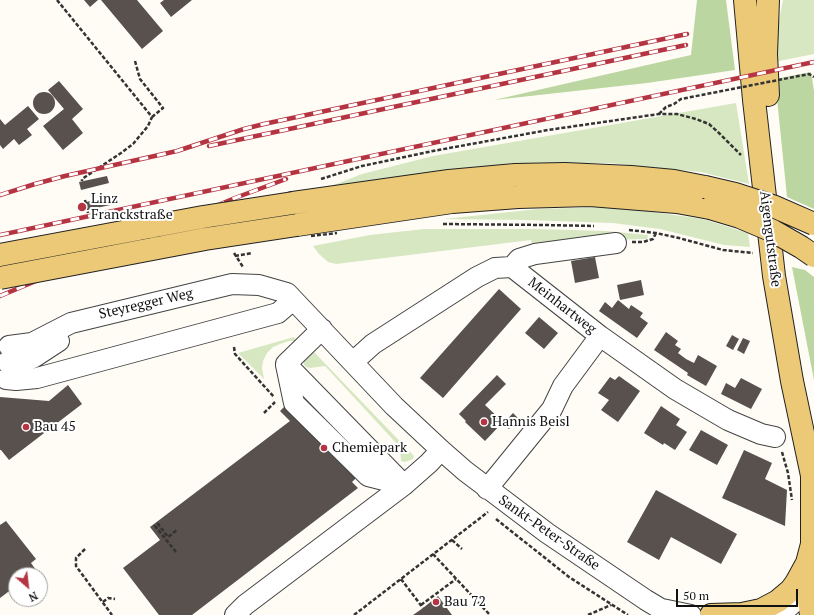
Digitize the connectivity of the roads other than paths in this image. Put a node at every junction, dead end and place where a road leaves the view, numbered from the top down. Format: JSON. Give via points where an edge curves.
{"nodes":[{"id":1,"x":745,"y":0,"type":"edge"},
{"id":2,"x":768,"y":0,"type":"edge"},
{"id":3,"x":814,"y":224,"type":"edge"},
{"id":4,"x":619,"y":236,"type":"road end"},
{"id":5,"x":0,"y":255,"type":"edge"},
{"id":6,"x":814,"y":256,"type":"edge"},
{"id":7,"x":512,"y":267,"type":"junction"},
{"id":8,"x":0,"y":278,"type":"edge"},
{"id":9,"x":290,"y":297,"type":"junction"},
{"id":10,"x":322,"y":329,"type":"junction"},
{"id":11,"x":600,"y":336,"type":"junction"},
{"id":12,"x":352,"y":362,"type":"junction"},
{"id":13,"x":814,"y":416,"type":"edge"},
{"id":14,"x":775,"y":437,"type":"road end"},
{"id":15,"x":441,"y":450,"type":"junction"},
{"id":16,"x":813,"y":480,"type":"edge"},
{"id":17,"x":404,"y":485,"type":"junction"},
{"id":18,"x":487,"y":489,"type":"junction"},
{"id":19,"x":814,"y":582,"type":"edge"},
{"id":20,"x":656,"y":610,"type":"edge"},
{"id":21,"x":235,"y":615,"type":"edge"},
{"id":22,"x":691,"y":615,"type":"edge"},
{"id":23,"x":711,"y":615,"type":"edge"},
{"id":24,"x":776,"y":615,"type":"edge"},
{"id":25,"x":811,"y":615,"type":"edge"}],
"edges":[{"from":1,"to":16,"type":"main road","name":"Aigengutstraße","via":[[774,276],[793,388]]},
{"from":2,"to":13,"type":"main road","name":"Aigengutstraße","via":[[766,54],[774,158],[789,275]]},
{"from":3,"to":5,"type":"main road","bridge":true,"via":[[775,207],[735,194],[674,181],[630,176],[515,175],[442,182],[293,203]]},
{"from":4,"to":7,"type":"street","via":[[601,244],[535,254],[519,259]]},
{"from":6,"to":8,"type":"main road","bridge":true,"via":[[774,231],[710,208],[677,202],[590,195],[452,202],[205,239]]},
{"from":7,"to":11,"type":"street","name":"Meinhartweg"},
{"from":7,"to":12,"type":"street","via":[[495,268],[478,277],[373,344]]},
{"from":9,"to":9,"type":"street","name":"Steyregger Weg","via":[[278,313],[38,378],[16,380],[7,362],[32,343],[64,326],[232,284],[259,285]]},
{"from":9,"to":10,"type":"street","name":"Sankt-Peter-Straße"},
{"from":10,"to":12,"type":"street","name":"Sankt-Peter-Straße"},
{"from":10,"to":17,"type":"street","via":[[286,364]]},
{"from":11,"to":14,"type":"street","name":"Meinhartweg","via":[[640,366],[696,402],[749,430]]},
{"from":11,"to":18,"type":"street","via":[[563,386],[552,409]]},
{"from":12,"to":15,"type":"street","name":"Sankt-Peter-Straße"},
{"from":15,"to":17,"type":"street"},
{"from":15,"to":18,"type":"street","name":"Sankt-Peter-Straße"},
{"from":16,"to":23,"type":"main road","name":"Aigengutstraße","via":[[812,544],[807,563],[791,590],[761,610],[742,614]]},
{"from":17,"to":21,"type":"street"},
{"from":18,"to":20,"type":"street","name":"Sankt-Peter-Straße"},
{"from":19,"to":24,"type":"street","via":[[790,606]]},
{"from":19,"to":25,"type":"main road","via":[[809,601]]},
{"from":20,"to":22,"type":"street"}]}
